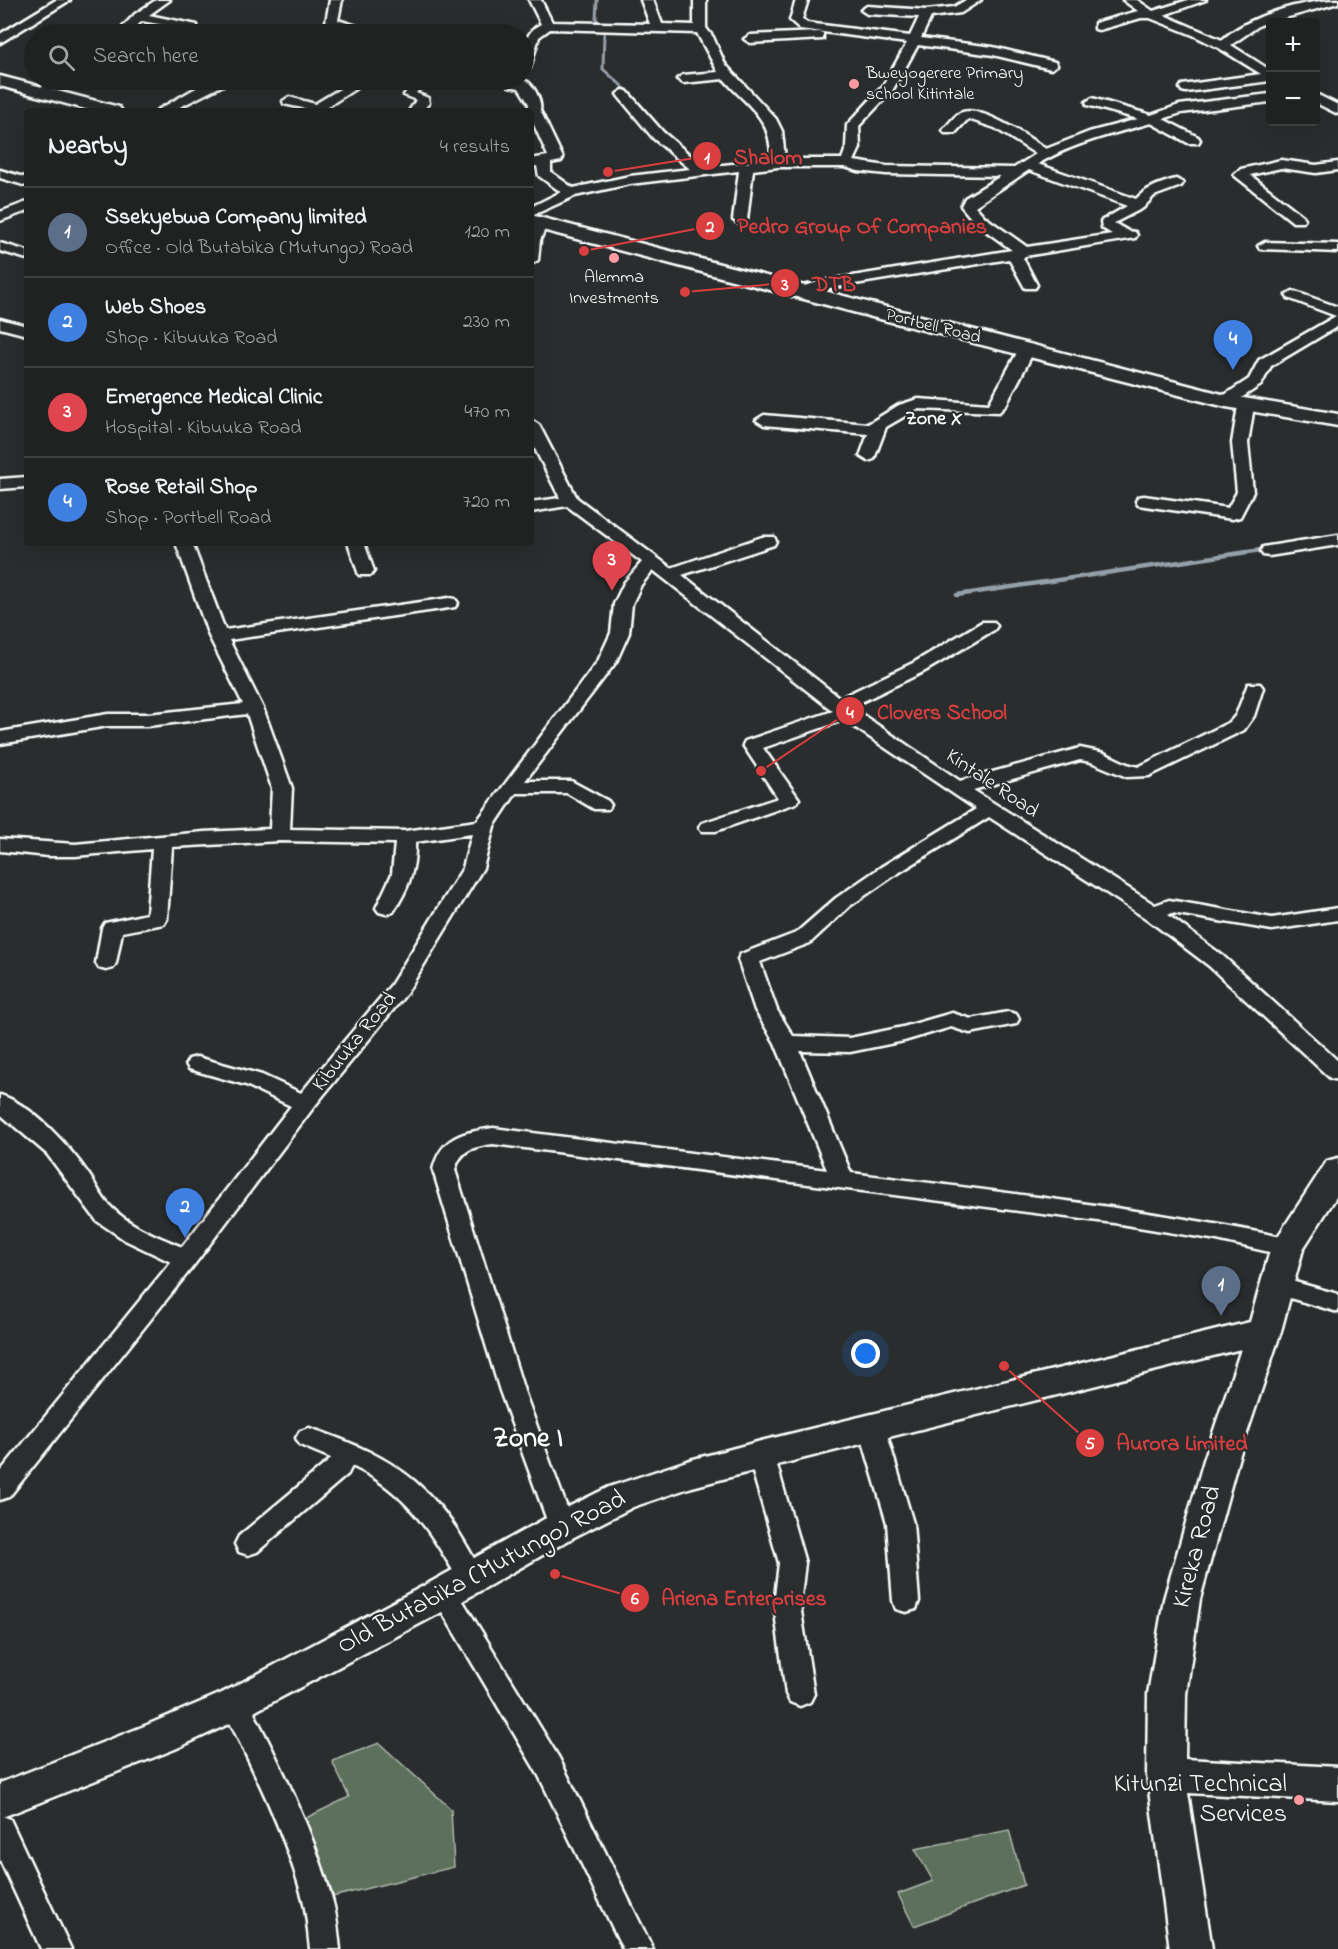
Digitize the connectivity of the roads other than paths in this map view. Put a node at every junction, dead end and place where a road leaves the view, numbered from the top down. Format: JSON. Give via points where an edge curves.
{"nodes":[{"id":1,"x":64,"y":0,"type":"edge"},
{"id":2,"x":164,"y":0,"type":"edge"},
{"id":3,"x":336,"y":0,"type":"edge"},
{"id":4,"x":535,"y":0,"type":"edge"},
{"id":5,"x":647,"y":0,"type":"edge"},
{"id":6,"x":700,"y":0,"type":"edge"},
{"id":7,"x":802,"y":0,"type":"edge"},
{"id":8,"x":898,"y":0,"type":"edge"},
{"id":9,"x":975,"y":0,"type":"edge"},
{"id":10,"x":1129,"y":0,"type":"edge"},
{"id":11,"x":1200,"y":0,"type":"edge"},
{"id":12,"x":1335,"y":0,"type":"edge"},
{"id":13,"x":867,"y":10,"type":"dead end"},
{"id":14,"x":890,"y":12,"type":"junction"},
{"id":15,"x":926,"y":14,"type":"junction"},
{"id":16,"x":1152,"y":15,"type":"junction"},
{"id":17,"x":140,"y":17,"type":"junction"},
{"id":18,"x":24,"y":24,"type":"edge"},
{"id":19,"x":25,"y":24,"type":"edge"},
{"id":20,"x":133,"y":24,"type":"edge"},
{"id":21,"x":174,"y":24,"type":"edge"},
{"id":22,"x":338,"y":24,"type":"edge"},
{"id":23,"x":548,"y":26,"type":"junction"},
{"id":24,"x":1099,"y":26,"type":"dead end"},
{"id":25,"x":657,"y":27,"type":"junction"},
{"id":26,"x":703,"y":32,"type":"junction"},
{"id":27,"x":674,"y":34,"type":"dead end"},
{"id":28,"x":855,"y":34,"type":"junction"},
{"id":29,"x":534,"y":36,"type":"edge"},
{"id":30,"x":0,"y":39,"type":"edge"},
{"id":31,"x":750,"y":39,"type":"dead end"},
{"id":32,"x":913,"y":42,"type":"junction"},
{"id":33,"x":1223,"y":45,"type":"junction"},
{"id":34,"x":1051,"y":65,"type":"dead end"},
{"id":35,"x":1266,"y":73,"type":"edge"},
{"id":36,"x":726,"y":75,"type":"junction"},
{"id":37,"x":1266,"y":77,"type":"edge"},
{"id":38,"x":683,"y":79,"type":"dead end"},
{"id":39,"x":0,"y":81,"type":"edge"},
{"id":40,"x":24,"y":87,"type":"edge"},
{"id":41,"x":1186,"y":88,"type":"dead end"},
{"id":42,"x":34,"y":90,"type":"edge"},
{"id":43,"x":44,"y":90,"type":"edge"},
{"id":44,"x":201,"y":90,"type":"edge"},
{"id":45,"x":347,"y":90,"type":"edge"},
{"id":46,"x":412,"y":90,"type":"edge"},
{"id":47,"x":527,"y":90,"type":"edge"},
{"id":48,"x":41,"y":92,"type":"junction"},
{"id":49,"x":623,"y":94,"type":"dead end"},
{"id":50,"x":1266,"y":98,"type":"edge"},
{"id":51,"x":1320,"y":100,"type":"edge"},
{"id":52,"x":289,"y":101,"type":"dead end"},
{"id":53,"x":1092,"y":102,"type":"dead end"},
{"id":54,"x":102,"y":108,"type":"edge"},
{"id":55,"x":168,"y":108,"type":"edge"},
{"id":56,"x":309,"y":108,"type":"edge"},
{"id":57,"x":318,"y":108,"type":"edge"},
{"id":58,"x":418,"y":108,"type":"edge"},
{"id":59,"x":534,"y":108,"type":"edge"},
{"id":60,"x":534,"y":110,"type":"edge"},
{"id":61,"x":1338,"y":110,"type":"edge"},
{"id":62,"x":1152,"y":119,"type":"junction"},
{"id":63,"x":950,"y":130,"type":"dead end"},
{"id":64,"x":1192,"y":140,"type":"dead end"},
{"id":65,"x":1045,"y":154,"type":"junction"},
{"id":66,"x":538,"y":163,"type":"edge"},
{"id":67,"x":778,"y":163,"type":"junction"},
{"id":68,"x":847,"y":163,"type":"junction"},
{"id":69,"x":747,"y":165,"type":"junction"},
{"id":70,"x":1338,"y":166,"type":"edge"},
{"id":71,"x":1022,"y":169,"type":"junction"},
{"id":72,"x":700,"y":171,"type":"junction"},
{"id":73,"x":0,"y":174,"type":"edge"},
{"id":74,"x":24,"y":181,"type":"edge"},
{"id":75,"x":1176,"y":183,"type":"dead end"},
{"id":76,"x":571,"y":194,"type":"junction"},
{"id":77,"x":1138,"y":205,"type":"junction"},
{"id":78,"x":24,"y":207,"type":"edge"},
{"id":79,"x":0,"y":217,"type":"edge"},
{"id":80,"x":534,"y":219,"type":"edge"},
{"id":81,"x":1298,"y":219,"type":"dead end"},
{"id":82,"x":740,"y":220,"type":"dead end"},
{"id":83,"x":1265,"y":246,"type":"dead end"},
{"id":84,"x":0,"y":247,"type":"edge"},
{"id":85,"x":1338,"y":248,"type":"edge"},
{"id":86,"x":1023,"y":251,"type":"junction"},
{"id":87,"x":24,"y":254,"type":"edge"},
{"id":88,"x":1030,"y":285,"type":"dead end"},
{"id":89,"x":798,"y":292,"type":"junction"},
{"id":90,"x":1293,"y":295,"type":"dead end"},
{"id":91,"x":1338,"y":312,"type":"edge"},
{"id":92,"x":1338,"y":320,"type":"edge"},
{"id":93,"x":0,"y":323,"type":"edge"},
{"id":94,"x":24,"y":330,"type":"edge"},
{"id":95,"x":1026,"y":351,"type":"junction"},
{"id":96,"x":1226,"y":401,"type":"junction"},
{"id":97,"x":1246,"y":406,"type":"junction"},
{"id":98,"x":764,"y":420,"type":"dead end"},
{"id":99,"x":1338,"y":420,"type":"edge"},
{"id":100,"x":879,"y":426,"type":"junction"},
{"id":101,"x":534,"y":432,"type":"edge"},
{"id":102,"x":868,"y":456,"type":"dead end"},
{"id":103,"x":24,"y":482,"type":"edge"},
{"id":104,"x":0,"y":484,"type":"edge"},
{"id":105,"x":570,"y":501,"type":"junction"},
{"id":106,"x":1144,"y":501,"type":"dead end"},
{"id":107,"x":534,"y":507,"type":"edge"},
{"id":108,"x":1338,"y":540,"type":"edge"},
{"id":109,"x":768,"y":541,"type":"dead end"},
{"id":110,"x":185,"y":546,"type":"edge"},
{"id":111,"x":357,"y":546,"type":"edge"},
{"id":112,"x":1269,"y":551,"type":"dead end"},
{"id":113,"x":651,"y":562,"type":"junction"},
{"id":114,"x":365,"y":571,"type":"dead end"},
{"id":115,"x":669,"y":574,"type":"junction"},
{"id":116,"x":449,"y":603,"type":"dead end"},
{"id":117,"x":988,"y":626,"type":"dead end"},
{"id":118,"x":218,"y":636,"type":"junction"},
{"id":119,"x":1254,"y":688,"type":"dead end"},
{"id":120,"x":254,"y":708,"type":"junction"},
{"id":121,"x":843,"y":709,"type":"junction"},
{"id":122,"x":0,"y":738,"type":"edge"},
{"id":123,"x":511,"y":787,"type":"junction"},
{"id":124,"x":957,"y":788,"type":"junction"},
{"id":125,"x":600,"y":806,"type":"dead end"},
{"id":126,"x":989,"y":809,"type":"junction"},
{"id":127,"x":484,"y":826,"type":"junction"},
{"id":128,"x":709,"y":827,"type":"dead end"},
{"id":129,"x":280,"y":835,"type":"junction"},
{"id":130,"x":405,"y":837,"type":"junction"},
{"id":131,"x":162,"y":842,"type":"junction"},
{"id":132,"x":0,"y":845,"type":"edge"},
{"id":133,"x":386,"y":908,"type":"dead end"},
{"id":134,"x":1154,"y":914,"type":"junction"},
{"id":135,"x":1336,"y":914,"type":"dead end"},
{"id":136,"x":106,"y":963,"type":"dead end"},
{"id":137,"x":1008,"y":1019,"type":"dead end"},
{"id":138,"x":786,"y":1042,"type":"junction"},
{"id":139,"x":197,"y":1064,"type":"dead end"},
{"id":140,"x":1338,"y":1073,"type":"edge"},
{"id":141,"x":0,"y":1103,"type":"edge"},
{"id":142,"x":305,"y":1103,"type":"junction"},
{"id":143,"x":1338,"y":1169,"type":"edge"},
{"id":144,"x":843,"y":1182,"type":"junction"},
{"id":145,"x":1287,"y":1247,"type":"junction"},
{"id":146,"x":186,"y":1259,"type":"junction"},
{"id":147,"x":1276,"y":1286,"type":"junction"},
{"id":148,"x":1338,"y":1303,"type":"edge"},
{"id":149,"x":1264,"y":1331,"type":"junction"},
{"id":150,"x":872,"y":1428,"type":"junction"},
{"id":151,"x":309,"y":1438,"type":"dead end"},
{"id":152,"x":346,"y":1454,"type":"junction"},
{"id":153,"x":761,"y":1455,"type":"junction"},
{"id":154,"x":5,"y":1475,"type":"edge"},
{"id":155,"x":561,"y":1527,"type":"junction"},
{"id":156,"x":248,"y":1544,"type":"dead end"},
{"id":157,"x":457,"y":1584,"type":"junction"},
{"id":158,"x":906,"y":1601,"type":"dead end"},
{"id":159,"x":800,"y":1694,"type":"dead end"},
{"id":160,"x":235,"y":1704,"type":"junction"},
{"id":161,"x":1166,"y":1775,"type":"junction"},
{"id":162,"x":1338,"y":1784,"type":"edge"},
{"id":163,"x":0,"y":1801,"type":"edge"},
{"id":164,"x":0,"y":1828,"type":"edge"},
{"id":165,"x":56,"y":1949,"type":"edge"},
{"id":166,"x":325,"y":1949,"type":"edge"},
{"id":167,"x":638,"y":1949,"type":"edge"},
{"id":168,"x":1191,"y":1949,"type":"edge"}],
"edges":[{"from":1,"to":19,"type":"street"},
{"from":2,"to":17,"type":"street"},
{"from":3,"to":22,"type":"street","via":[[332,22]]},
{"from":4,"to":23,"type":"street"},
{"from":5,"to":25,"type":"street"},
{"from":6,"to":26,"type":"street"},
{"from":7,"to":28,"type":"street","via":[[798,23]]},
{"from":8,"to":14,"type":"street"},
{"from":9,"to":15,"type":"street","via":[[957,10]]},
{"from":10,"to":16,"type":"street"},
{"from":11,"to":16,"type":"street"},
{"from":12,"to":33,"type":"street","via":[[1256,22]]},
{"from":13,"to":14,"type":"street"},
{"from":14,"to":15,"type":"street"},
{"from":15,"to":32,"type":"street"},
{"from":16,"to":24,"type":"street","via":[[1141,14]]},
{"from":16,"to":33,"type":"street"},
{"from":17,"to":20,"type":"street"},
{"from":17,"to":21,"type":"street"},
{"from":18,"to":30,"type":"street"},
{"from":23,"to":25,"type":"street"},
{"from":23,"to":29,"type":"street"},
{"from":25,"to":26,"type":"street"},
{"from":26,"to":27,"type":"street"},
{"from":26,"to":36,"type":"street"},
{"from":28,"to":31,"type":"street"},
{"from":28,"to":32,"type":"street"},
{"from":32,"to":34,"type":"street","via":[[993,51]]},
{"from":32,"to":68,"type":"street","via":[[892,86],[853,125],[853,148]]},
{"from":33,"to":35,"type":"street"},
{"from":36,"to":38,"type":"street"},
{"from":36,"to":67,"type":"street","via":[[777,129]]},
{"from":37,"to":41,"type":"street"},
{"from":39,"to":40,"type":"main road"},
{"from":42,"to":48,"type":"main road"},
{"from":43,"to":48,"type":"street"},
{"from":44,"to":55,"type":"street"},
{"from":45,"to":57,"type":"street"},
{"from":46,"to":58,"type":"street","via":[[410,94],[422,98]]},
{"from":47,"to":59,"type":"street"},
{"from":48,"to":54,"type":"main road"},
{"from":49,"to":72,"type":"street","via":[[658,135]]},
{"from":50,"to":62,"type":"street","via":[[1179,109]]},
{"from":51,"to":61,"type":"street"},
{"from":52,"to":56,"type":"street"},
{"from":53,"to":62,"type":"street"},
{"from":60,"to":66,"type":"street","via":[[556,158]]},
{"from":62,"to":64,"type":"street"},
{"from":62,"to":65,"type":"street"},
{"from":63,"to":65,"type":"street","via":[[969,115],[999,125]]},
{"from":65,"to":71,"type":"street"},
{"from":66,"to":76,"type":"street"},
{"from":67,"to":68,"type":"street"},
{"from":67,"to":69,"type":"street"},
{"from":68,"to":71,"type":"street","via":[[886,170]]},
{"from":69,"to":72,"type":"street"},
{"from":69,"to":82,"type":"street"},
{"from":70,"to":81,"type":"street","via":[[1316,169],[1281,164],[1241,175]]},
{"from":71,"to":77,"type":"street"},
{"from":71,"to":86,"type":"street","via":[[977,196],[968,207]]},
{"from":72,"to":76,"type":"street","via":[[630,180]]},
{"from":73,"to":74,"type":"street"},
{"from":75,"to":77,"type":"street","via":[[1149,193]]},
{"from":76,"to":80,"type":"street"},
{"from":77,"to":86,"type":"street","via":[[1108,221],[1107,225],[1128,236]]},
{"from":78,"to":79,"type":"street"},
{"from":80,"to":89,"type":"main road","name":"Portbell Road"},
{"from":83,"to":85,"type":"street"},
{"from":84,"to":87,"type":"street"},
{"from":86,"to":88,"type":"street","via":[[1015,256]]},
{"from":86,"to":89,"type":"street"},
{"from":89,"to":95,"type":"main road","name":"Portbell Road"},
{"from":90,"to":91,"type":"street"},
{"from":92,"to":96,"type":"street","via":[[1264,363],[1256,382]]},
{"from":93,"to":94,"type":"street"},
{"from":95,"to":96,"type":"main road","name":"Portbell Road"},
{"from":95,"to":100,"type":"street","via":[[993,409],[918,404],[908,406]]},
{"from":96,"to":97,"type":"main road","name":"Portbell Road"},
{"from":97,"to":99,"type":"main road","name":"Portbell Road"},
{"from":97,"to":106,"type":"street","via":[[1240,443],[1245,492],[1234,513]]},
{"from":98,"to":100,"type":"street","via":[[869,429]]},
{"from":100,"to":102,"type":"street"},
{"from":101,"to":105,"type":"street","name":"Kintale Road"},
{"from":103,"to":104,"type":"street"},
{"from":105,"to":107,"type":"street"},
{"from":105,"to":113,"type":"street","name":"Kintale Road"},
{"from":108,"to":112,"type":"street"},
{"from":109,"to":115,"type":"street"},
{"from":110,"to":118,"type":"street"},
{"from":111,"to":114,"type":"street"},
{"from":113,"to":115,"type":"street","name":"Kintale Road"},
{"from":113,"to":123,"type":"street","name":"Kibuuka Road","via":[[633,583],[623,604],[620,633],[607,662]]},
{"from":115,"to":121,"type":"street","name":"Kintale Road"},
{"from":116,"to":118,"type":"street"},
{"from":117,"to":121,"type":"street"},
{"from":118,"to":120,"type":"street"},
{"from":119,"to":124,"type":"street","via":[[1245,716],[1237,726],[1135,774],[1097,756],[1080,754]]},
{"from":120,"to":122,"type":"street","via":[[148,720],[108,720]]},
{"from":120,"to":129,"type":"street","via":[[282,788]]},
{"from":121,"to":124,"type":"street","name":"Kintale Road"},
{"from":121,"to":128,"type":"street","via":[[795,732],[752,745],[789,799]]},
{"from":123,"to":125,"type":"street","via":[[571,787]]},
{"from":123,"to":127,"type":"street","name":"Kibuuka Road"},
{"from":124,"to":126,"type":"street","name":"Kintale Road"},
{"from":126,"to":134,"type":"street","name":"Kintale Road"},
{"from":126,"to":138,"type":"street","via":[[879,877],[843,902],[803,938],[748,959],[766,1010]]},
{"from":127,"to":130,"type":"street"},
{"from":127,"to":142,"type":"street","name":"Kibuuka Road","via":[[473,868],[399,989]]},
{"from":129,"to":130,"type":"street"},
{"from":129,"to":131,"type":"street"},
{"from":130,"to":133,"type":"street","via":[[406,858],[399,889]]},
{"from":131,"to":132,"type":"street","via":[[75,850]]},
{"from":131,"to":136,"type":"street","via":[[157,919],[112,928]]},
{"from":134,"to":135,"type":"street","via":[[1169,906],[1272,924]]},
{"from":134,"to":140,"type":"street","name":"Kintale Road","via":[[1216,961]]},
{"from":137,"to":138,"type":"street","via":[[970,1026],[952,1020],[850,1045]]},
{"from":138,"to":144,"type":"street"},
{"from":139,"to":142,"type":"street","via":[[254,1080]]},
{"from":141,"to":146,"type":"street","via":[[26,1119],[68,1165],[88,1197],[107,1217]]},
{"from":142,"to":146,"type":"street","name":"Kibuuka Road"},
{"from":143,"to":145,"type":"main road","name":"Kireka Road"},
{"from":144,"to":145,"type":"street","via":[[1114,1215]]},
{"from":144,"to":155,"type":"street","via":[[493,1136],[469,1140],[453,1148],[446,1157],[444,1170],[451,1197],[512,1391]]},
{"from":145,"to":147,"type":"main road","name":"Kireka Road"},
{"from":146,"to":154,"type":"street","name":"Kibuuka Road"},
{"from":147,"to":148,"type":"street"},
{"from":147,"to":149,"type":"main road","name":"Kireka Road"},
{"from":149,"to":150,"type":"main road","name":"Old Butabika (Mutungo) Road"},
{"from":149,"to":161,"type":"main road","name":"Kireka Road","via":[[1221,1461],[1182,1599],[1167,1694]]},
{"from":150,"to":153,"type":"main road","name":"Old Butabika (Mutungo) Road"},
{"from":150,"to":158,"type":"street","via":[[900,1523]]},
{"from":151,"to":152,"type":"street"},
{"from":152,"to":156,"type":"street","via":[[339,1467]]},
{"from":152,"to":157,"type":"street","via":[[393,1476],[415,1496],[432,1516]]},
{"from":153,"to":155,"type":"main road","name":"Old Butabika (Mutungo) Road","via":[[621,1497]]},
{"from":153,"to":159,"type":"street","via":[[792,1563],[787,1605]]},
{"from":155,"to":157,"type":"main road","name":"Old Butabika (Mutungo) Road"},
{"from":157,"to":160,"type":"main road","name":"Old Butabika (Mutungo) Road"},
{"from":157,"to":167,"type":"street"},
{"from":160,"to":163,"type":"main road","name":"Old Butabika (Mutungo) Road"},
{"from":160,"to":166,"type":"street","via":[[288,1816],[318,1900]]},
{"from":161,"to":162,"type":"main road"},
{"from":161,"to":168,"type":"main road","name":"Kireka Road"},
{"from":164,"to":165,"type":"street"}]}
